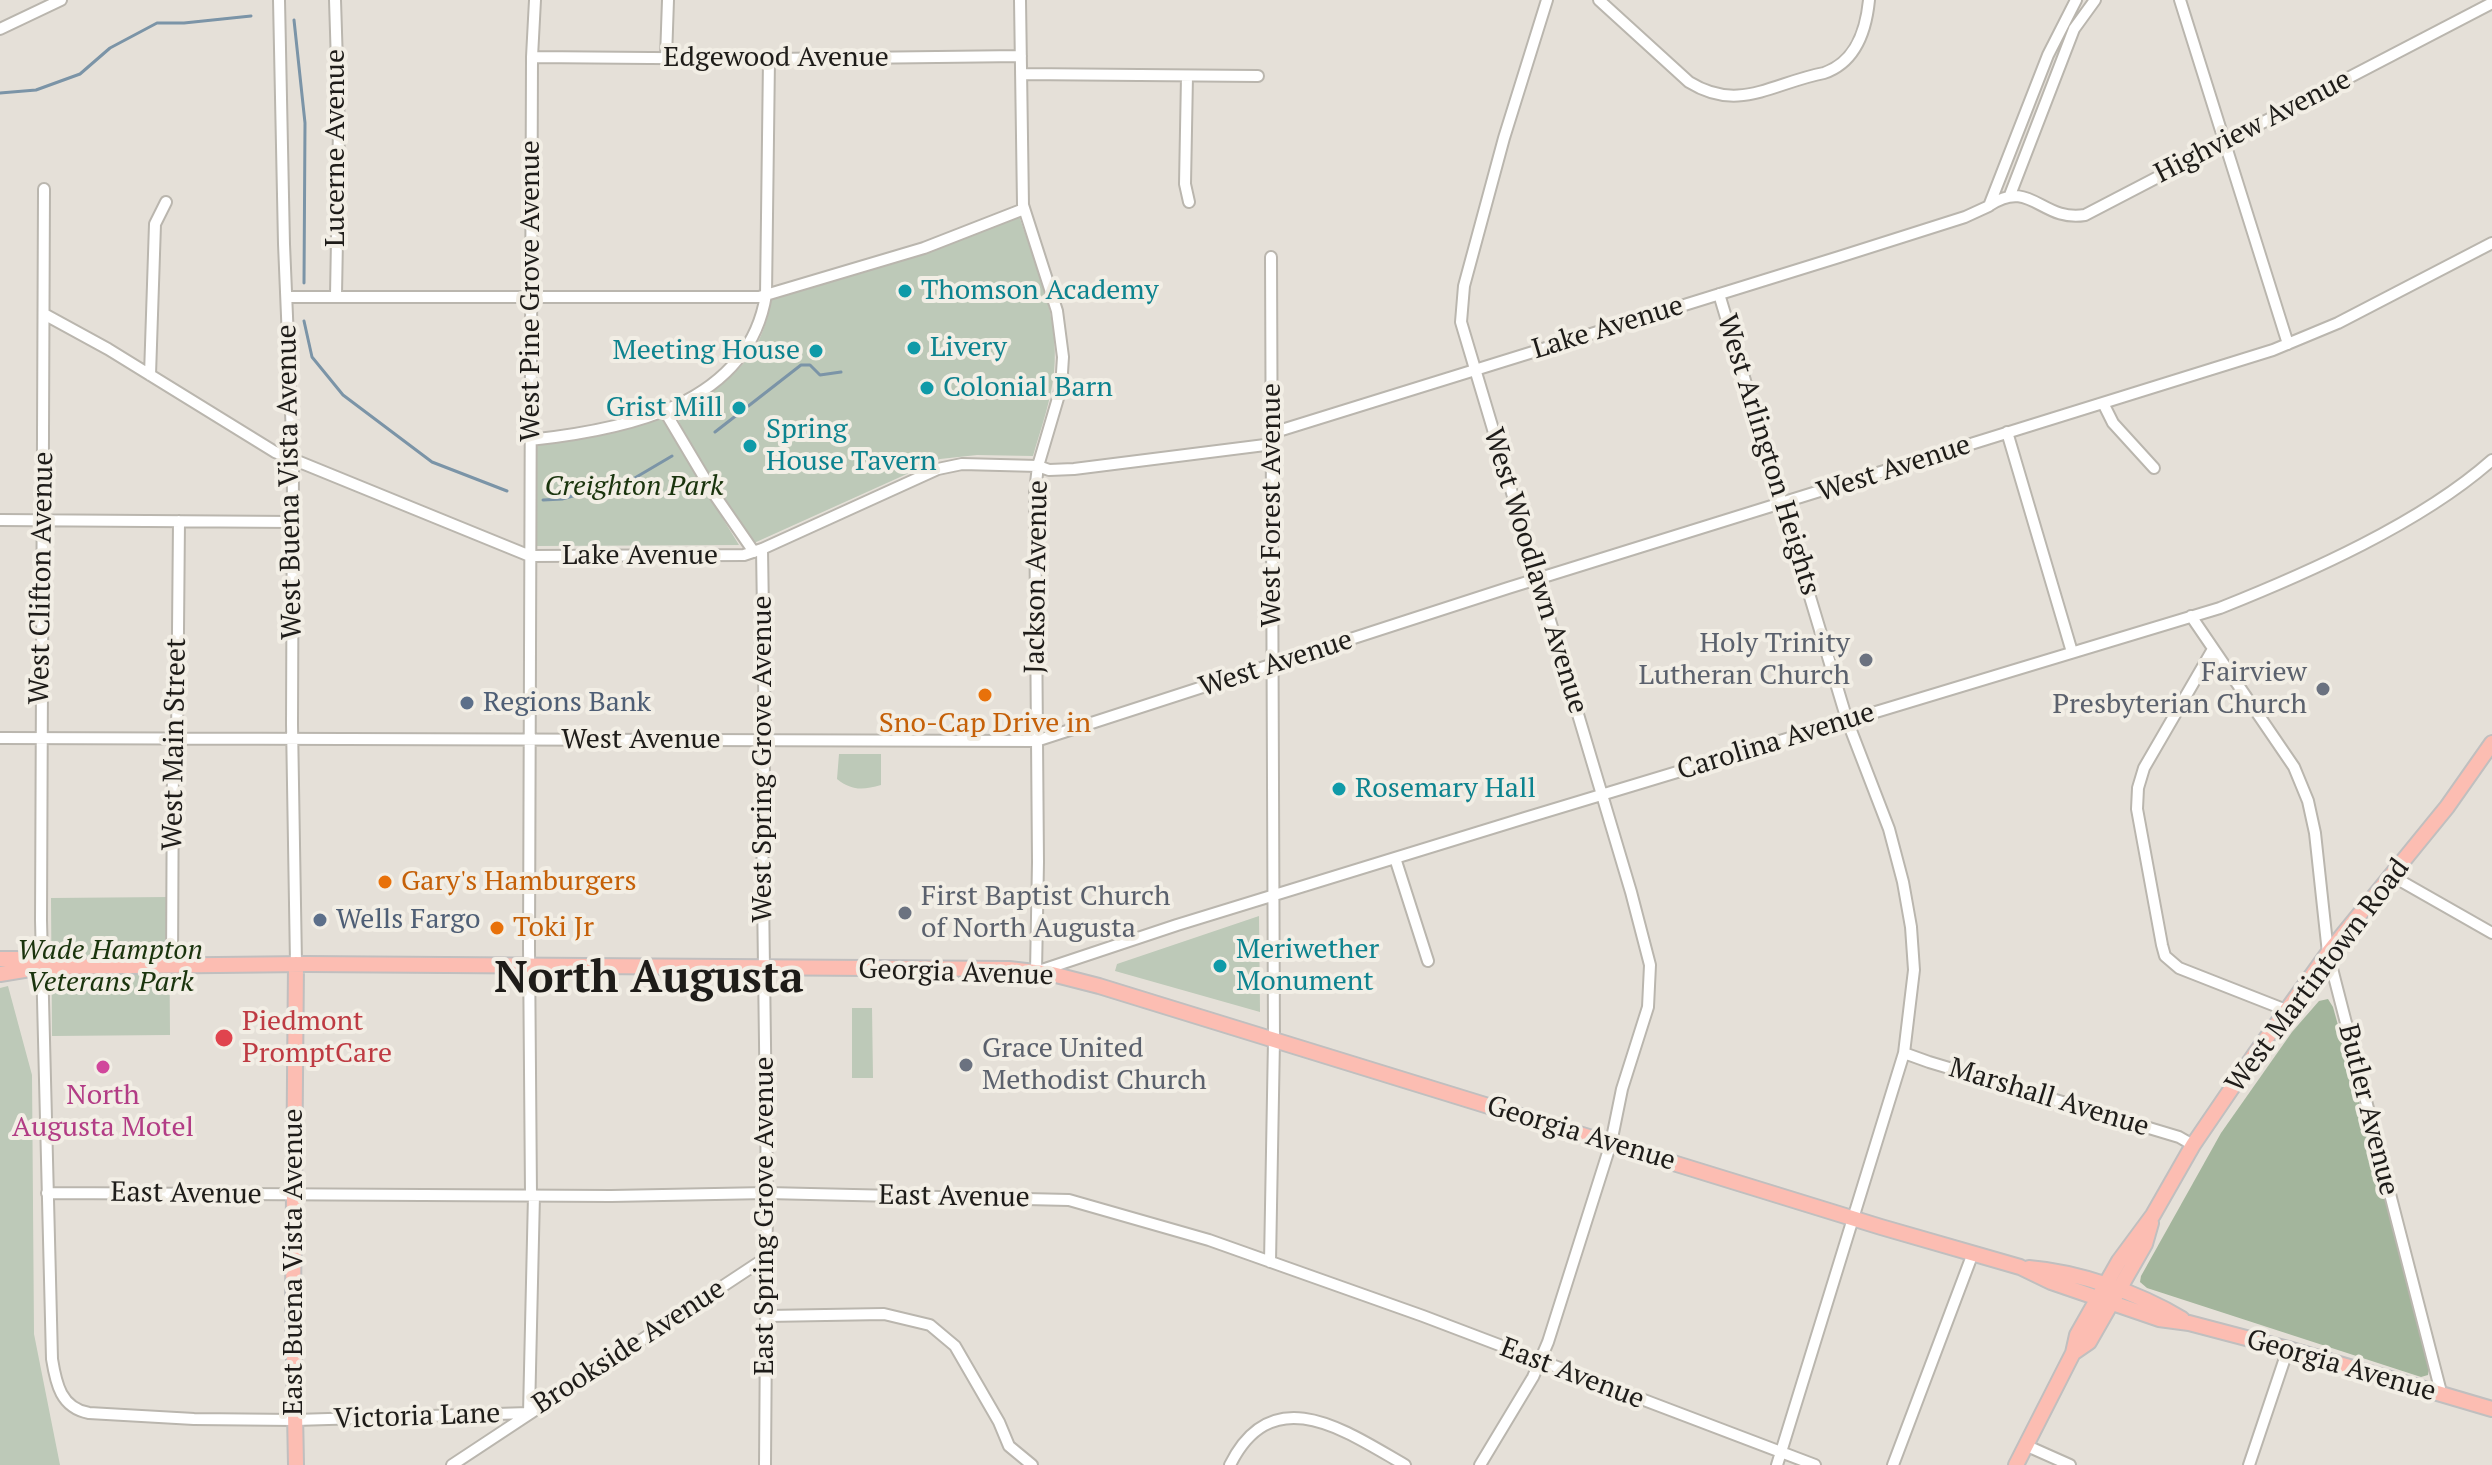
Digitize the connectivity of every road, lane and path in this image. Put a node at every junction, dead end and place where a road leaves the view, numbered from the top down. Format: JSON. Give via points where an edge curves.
{"nodes":[{"id":1,"x":61,"y":0,"type":"edge"},
{"id":2,"x":279,"y":0,"type":"edge"},
{"id":3,"x":335,"y":0,"type":"edge"},
{"id":4,"x":535,"y":0,"type":"edge"},
{"id":5,"x":668,"y":0,"type":"edge"},
{"id":6,"x":1020,"y":0,"type":"edge"},
{"id":7,"x":1547,"y":0,"type":"edge"},
{"id":8,"x":1599,"y":0,"type":"edge"},
{"id":9,"x":1869,"y":0,"type":"edge"},
{"id":10,"x":2076,"y":0,"type":"edge"},
{"id":11,"x":2095,"y":0,"type":"edge"},
{"id":12,"x":2180,"y":0,"type":"edge"},
{"id":13,"x":2492,"y":3,"type":"edge"},
{"id":14,"x":0,"y":29,"type":"edge"},
{"id":15,"x":1021,"y":56,"type":"junction"},
{"id":16,"x":532,"y":57,"type":"junction"},
{"id":17,"x":666,"y":58,"type":"junction"},
{"id":18,"x":769,"y":59,"type":"junction"},
{"id":19,"x":1021,"y":74,"type":"junction"},
{"id":20,"x":1187,"y":76,"type":"junction"},
{"id":21,"x":1258,"y":76,"type":"dead end"},
{"id":22,"x":2224,"y":142,"type":"junction"},
{"id":23,"x":44,"y":189,"type":"dead end"},
{"id":24,"x":2010,"y":195,"type":"junction"},
{"id":25,"x":166,"y":202,"type":"dead end"},
{"id":26,"x":1189,"y":202,"type":"dead end"},
{"id":27,"x":1989,"y":206,"type":"junction"},
{"id":28,"x":1024,"y":209,"type":"junction"},
{"id":29,"x":2492,"y":243,"type":"edge"},
{"id":30,"x":1271,"y":257,"type":"dead end"},
{"id":31,"x":1719,"y":294,"type":"junction"},
{"id":32,"x":336,"y":295,"type":"junction"},
{"id":33,"x":766,"y":295,"type":"junction"},
{"id":34,"x":531,"y":296,"type":"junction"},
{"id":35,"x":287,"y":297,"type":"junction"},
{"id":36,"x":44,"y":314,"type":"junction"},
{"id":37,"x":2288,"y":344,"type":"junction"},
{"id":38,"x":1473,"y":369,"type":"junction"},
{"id":39,"x":150,"y":375,"type":"junction"},
{"id":40,"x":2103,"y":403,"type":"junction"},
{"id":41,"x":664,"y":410,"type":"junction"},
{"id":42,"x":2007,"y":432,"type":"junction"},
{"id":43,"x":1272,"y":438,"type":"junction"},
{"id":44,"x":530,"y":440,"type":"junction"},
{"id":45,"x":293,"y":460,"type":"junction"},
{"id":46,"x":2492,"y":460,"type":"edge"},
{"id":47,"x":1038,"y":466,"type":"junction"},
{"id":48,"x":2154,"y":468,"type":"dead end"},
{"id":49,"x":1781,"y":504,"type":"junction"},
{"id":50,"x":0,"y":520,"type":"edge"},
{"id":51,"x":44,"y":520,"type":"junction"},
{"id":52,"x":179,"y":521,"type":"junction"},
{"id":53,"x":293,"y":522,"type":"junction"},
{"id":54,"x":758,"y":551,"type":"junction"},
{"id":55,"x":530,"y":556,"type":"junction"},
{"id":56,"x":1537,"y":579,"type":"junction"},
{"id":57,"x":2191,"y":616,"type":"junction"},
{"id":58,"x":2213,"y":649,"type":"junction"},
{"id":59,"x":2072,"y":652,"type":"junction"},
{"id":60,"x":1273,"y":665,"type":"junction"},
{"id":61,"x":1847,"y":720,"type":"junction"},
{"id":62,"x":42,"y":737,"type":"junction"},
{"id":63,"x":0,"y":738,"type":"edge"},
{"id":64,"x":293,"y":739,"type":"junction"},
{"id":65,"x":530,"y":739,"type":"junction"},
{"id":66,"x":177,"y":740,"type":"junction"},
{"id":67,"x":765,"y":740,"type":"junction"},
{"id":68,"x":1036,"y":741,"type":"junction"},
{"id":69,"x":2492,"y":743,"type":"edge"},
{"id":70,"x":1602,"y":794,"type":"junction"},
{"id":71,"x":1395,"y":858,"type":"junction"},
{"id":72,"x":2392,"y":876,"type":"junction"},
{"id":73,"x":1274,"y":896,"type":"junction"},
{"id":74,"x":2492,"y":933,"type":"edge"},
{"id":75,"x":2328,"y":953,"type":"junction"},
{"id":76,"x":0,"y":959,"type":"edge"},
{"id":77,"x":1428,"y":961,"type":"dead end"},
{"id":78,"x":296,"y":964,"type":"junction"},
{"id":79,"x":42,"y":967,"type":"junction"},
{"id":80,"x":172,"y":967,"type":"junction"},
{"id":81,"x":529,"y":967,"type":"junction"},
{"id":82,"x":763,"y":968,"type":"junction"},
{"id":83,"x":1036,"y":972,"type":"junction"},
{"id":84,"x":0,"y":974,"type":"edge"},
{"id":85,"x":2286,"y":1010,"type":"junction"},
{"id":86,"x":1274,"y":1040,"type":"junction"},
{"id":87,"x":1904,"y":1053,"type":"junction"},
{"id":88,"x":1611,"y":1143,"type":"junction"},
{"id":89,"x":2193,"y":1145,"type":"junction"},
{"id":90,"x":47,"y":1193,"type":"junction"},
{"id":91,"x":767,"y":1193,"type":"junction"},
{"id":92,"x":293,"y":1195,"type":"junction"},
{"id":93,"x":532,"y":1195,"type":"junction"},
{"id":94,"x":1852,"y":1218,"type":"junction"},
{"id":95,"x":1973,"y":1253,"type":"junction"},
{"id":96,"x":767,"y":1257,"type":"junction"},
{"id":97,"x":1270,"y":1262,"type":"junction"},
{"id":98,"x":2109,"y":1294,"type":"junction"},
{"id":99,"x":767,"y":1316,"type":"junction"},
{"id":100,"x":2288,"y":1349,"type":"junction"},
{"id":101,"x":1540,"y":1362,"type":"junction"},
{"id":102,"x":2442,"y":1396,"type":"junction"},
{"id":103,"x":68,"y":1404,"type":"joint"},
{"id":104,"x":2492,"y":1409,"type":"edge"},
{"id":105,"x":529,"y":1413,"type":"junction"},
{"id":106,"x":295,"y":1420,"type":"junction"},
{"id":107,"x":2025,"y":1445,"type":"junction"},
{"id":108,"x":1781,"y":1452,"type":"junction"},
{"id":109,"x":296,"y":1465,"type":"edge"},
{"id":110,"x":452,"y":1465,"type":"edge"},
{"id":111,"x":765,"y":1465,"type":"edge"},
{"id":112,"x":1032,"y":1465,"type":"edge"},
{"id":113,"x":1230,"y":1465,"type":"edge"},
{"id":114,"x":1405,"y":1465,"type":"edge"},
{"id":115,"x":1480,"y":1465,"type":"edge"},
{"id":116,"x":1777,"y":1465,"type":"edge"},
{"id":117,"x":1815,"y":1465,"type":"edge"},
{"id":118,"x":1893,"y":1465,"type":"edge"},
{"id":119,"x":2016,"y":1465,"type":"edge"},
{"id":120,"x":2070,"y":1465,"type":"edge"},
{"id":121,"x":2249,"y":1465,"type":"edge"}],
"edges":[{"from":1,"to":14,"type":"street"},
{"from":2,"to":35,"type":"street","name":"West Buena Vista Avenue"},
{"from":3,"to":32,"type":"street","name":"Lucerne Avenue"},
{"from":4,"to":16,"type":"street","name":"West Pine Grove Avenue"},
{"from":5,"to":17,"type":"street"},
{"from":6,"to":15,"type":"street","name":"Jackson Avenue"},
{"from":7,"to":38,"type":"street","name":"West Woodlawn Avenue","via":[[1462,297],[1461,322]]},
{"from":8,"to":9,"type":"street","via":[[1689,82],[1730,97],[1838,67],[1859,42]]},
{"from":10,"to":27,"type":"street","via":[[2048,55]]},
{"from":11,"to":24,"type":"street","via":[[2074,29]]},
{"from":12,"to":22,"type":"street"},
{"from":13,"to":22,"type":"street","name":"Highview Avenue"},
{"from":15,"to":18,"type":"street","name":"Edgewood Avenue"},
{"from":15,"to":19,"type":"street","name":"Jackson Avenue"},
{"from":16,"to":17,"type":"street","name":"Edgewood Avenue"},
{"from":16,"to":34,"type":"street","name":"West Pine Grove Avenue"},
{"from":17,"to":18,"type":"street","name":"Edgewood Avenue"},
{"from":18,"to":33,"type":"street"},
{"from":19,"to":20,"type":"street"},
{"from":19,"to":28,"type":"street","name":"Jackson Avenue"},
{"from":20,"to":21,"type":"street"},
{"from":20,"to":26,"type":"street"},
{"from":22,"to":24,"type":"street","name":"Highview Avenue","via":[[2085,215],[2058,215],[2028,198]]},
{"from":22,"to":37,"type":"street"},
{"from":23,"to":36,"type":"street","name":"West Clifton Avenue"},
{"from":24,"to":27,"type":"street","name":"Lake Avenue"},
{"from":25,"to":39,"type":"street","via":[[155,224]]},
{"from":27,"to":31,"type":"street","name":"Lake Avenue"},
{"from":28,"to":33,"type":"street","via":[[924,248]]},
{"from":28,"to":47,"type":"street","name":"Jackson Avenue","via":[[1063,341],[1061,388]]},
{"from":29,"to":37,"type":"street","name":"West Avenue"},
{"from":30,"to":43,"type":"street","name":"West Forest Avenue"},
{"from":31,"to":38,"type":"street","name":"Lake Avenue"},
{"from":31,"to":49,"type":"street","name":"West Arlington Heights"},
{"from":32,"to":34,"type":"street"},
{"from":32,"to":35,"type":"street"},
{"from":33,"to":34,"type":"street"},
{"from":33,"to":41,"type":"street","via":[[755,334],[733,368],[703,391]]},
{"from":34,"to":44,"type":"street","name":"West Pine Grove Avenue"},
{"from":35,"to":45,"type":"street","name":"West Buena Vista Avenue"},
{"from":36,"to":39,"type":"street","name":"Lake Avenue"},
{"from":36,"to":51,"type":"street","name":"West Clifton Avenue"},
{"from":37,"to":40,"type":"street","name":"West Avenue"},
{"from":38,"to":43,"type":"street","name":"Lake Avenue"},
{"from":38,"to":56,"type":"street","name":"West Woodlawn Avenue"},
{"from":39,"to":45,"type":"street","name":"Lake Avenue"},
{"from":40,"to":42,"type":"street","name":"West Avenue"},
{"from":40,"to":48,"type":"street","via":[[2113,423]]},
{"from":41,"to":44,"type":"street","via":[[604,429]]},
{"from":41,"to":54,"type":"street","via":[[714,494]]},
{"from":42,"to":49,"type":"street","name":"West Avenue"},
{"from":42,"to":59,"type":"street"},
{"from":43,"to":47,"type":"street","name":"Lake Avenue","via":[[1074,469]]},
{"from":43,"to":60,"type":"street","name":"West Forest Avenue"},
{"from":44,"to":55,"type":"street","name":"West Pine Grove Avenue"},
{"from":45,"to":53,"type":"street","name":"West Buena Vista Avenue"},
{"from":45,"to":55,"type":"street","name":"Lake Avenue"},
{"from":46,"to":57,"type":"street","name":"Carolina Avenue","via":[[2360,545],[2279,585]]},
{"from":47,"to":54,"type":"street","name":"Lake Avenue","via":[[962,464],[938,469]]},
{"from":47,"to":68,"type":"street","name":"Jackson Avenue"},
{"from":49,"to":56,"type":"street","name":"West Avenue"},
{"from":49,"to":61,"type":"street","name":"West Arlington Heights"},
{"from":50,"to":51,"type":"street"},
{"from":51,"to":52,"type":"street"},
{"from":51,"to":62,"type":"street","name":"West Clifton Avenue"},
{"from":52,"to":53,"type":"street"},
{"from":52,"to":66,"type":"street","name":"West Main Street"},
{"from":53,"to":64,"type":"street","name":"West Buena Vista Avenue"},
{"from":54,"to":55,"type":"street","name":"Lake Avenue","via":[[670,557]]},
{"from":54,"to":67,"type":"street","name":"West Spring Grove Avenue"},
{"from":55,"to":65,"type":"street","name":"West Pine Grove Avenue"},
{"from":56,"to":60,"type":"street","name":"West Avenue"},
{"from":56,"to":70,"type":"street","name":"West Woodlawn Avenue"},
{"from":57,"to":58,"type":"street","name":"Butler Avenue"},
{"from":57,"to":59,"type":"street","name":"Carolina Avenue"},
{"from":58,"to":75,"type":"street","name":"Butler Avenue","via":[[2303,786],[2315,832]]},
{"from":58,"to":85,"type":"street","via":[[2149,758],[2138,788],[2137,809],[2162,945],[2165,956],[2179,968]]},
{"from":59,"to":61,"type":"street","name":"Carolina Avenue"},
{"from":60,"to":68,"type":"street","name":"West Avenue"},
{"from":60,"to":73,"type":"street","name":"West Forest Avenue"},
{"from":61,"to":70,"type":"street","name":"Carolina Avenue"},
{"from":61,"to":87,"type":"street","name":"West Arlington Heights","via":[[1889,829],[1911,927],[1914,970]]},
{"from":62,"to":63,"type":"street","name":"West Avenue"},
{"from":62,"to":66,"type":"street","name":"West Avenue"},
{"from":62,"to":79,"type":"street","name":"West Clifton Avenue"},
{"from":64,"to":65,"type":"street","name":"West Avenue"},
{"from":64,"to":66,"type":"street","name":"West Avenue"},
{"from":64,"to":78,"type":"street","name":"West Buena Vista Avenue"},
{"from":65,"to":67,"type":"street","name":"West Avenue"},
{"from":65,"to":81,"type":"street","name":"West Pine Grove Avenue"},
{"from":66,"to":80,"type":"street","name":"West Main Street"},
{"from":67,"to":68,"type":"street","name":"West Avenue"},
{"from":67,"to":82,"type":"street","name":"West Spring Grove Avenue"},
{"from":68,"to":83,"type":"street","name":"Jackson Avenue"},
{"from":69,"to":72,"type":"main road","name":"West Martintown Road"},
{"from":70,"to":71,"type":"street","name":"Carolina Avenue"},
{"from":70,"to":88,"type":"street","name":"West Woodlawn Avenue","via":[[1651,978]]},
{"from":71,"to":73,"type":"street","name":"Carolina Avenue"},
{"from":71,"to":77,"type":"street"},
{"from":72,"to":74,"type":"street"},
{"from":72,"to":75,"type":"main road","name":"West Martintown Road"},
{"from":73,"to":83,"type":"street","name":"Carolina Avenue"},
{"from":73,"to":86,"type":"street","name":"West Forest Avenue"},
{"from":75,"to":85,"type":"main road","name":"West Martintown Road"},
{"from":75,"to":102,"type":"street","name":"Butler Avenue"},
{"from":76,"to":79,"type":"main road","name":"Georgia Avenue"},
{"from":78,"to":80,"type":"main road","name":"Georgia Avenue"},
{"from":78,"to":81,"type":"main road","name":"Georgia Avenue"},
{"from":78,"to":92,"type":"main road","name":"East Buena Vista Avenue"},
{"from":79,"to":80,"type":"main road","name":"Georgia Avenue"},
{"from":79,"to":84,"type":"main road","name":"Georgia Avenue"},
{"from":79,"to":90,"type":"street","name":"West Clifton Avenue"},
{"from":81,"to":82,"type":"main road","name":"Georgia Avenue"},
{"from":81,"to":93,"type":"street","name":"West Pine Grove Avenue"},
{"from":82,"to":83,"type":"main road","name":"Georgia Avenue"},
{"from":82,"to":91,"type":"street","name":"East Spring Grove Avenue"},
{"from":83,"to":86,"type":"main road","name":"Georgia Avenue"},
{"from":85,"to":89,"type":"main road","name":"West Martintown Road"},
{"from":86,"to":88,"type":"main road","name":"Georgia Avenue"},
{"from":86,"to":97,"type":"street","name":"West Forest Avenue"},
{"from":87,"to":89,"type":"street","name":"Marshall Avenue"},
{"from":87,"to":94,"type":"street","name":"West Arlington Heights"},
{"from":88,"to":94,"type":"main road","name":"Georgia Avenue"},
{"from":88,"to":101,"type":"street","name":"West Woodlawn Avenue"},
{"from":89,"to":98,"type":"main road","name":"West Martintown Road","via":[[2153,1215],[2145,1244]]},
{"from":90,"to":92,"type":"street","name":"East Avenue"},
{"from":90,"to":103,"type":"street","name":"West Clifton Avenue","via":[[52,1359]]},
{"from":91,"to":93,"type":"street","name":"East Avenue"},
{"from":91,"to":96,"type":"street","name":"East Spring Grove Avenue"},
{"from":91,"to":97,"type":"street","name":"East Avenue","via":[[1069,1200]]},
{"from":92,"to":93,"type":"street","name":"East Avenue"},
{"from":92,"to":106,"type":"main road","name":"East Buena Vista Avenue"},
{"from":93,"to":105,"type":"street","name":"West Pine Grove Avenue"},
{"from":94,"to":95,"type":"main road","name":"Georgia Avenue"},
{"from":94,"to":108,"type":"street","name":"West Arlington Heights"},
{"from":95,"to":98,"type":"main road","name":"Georgia Avenue","via":[[2051,1282]]},
{"from":95,"to":118,"type":"street"},
{"from":96,"to":99,"type":"street","name":"East Spring Grove Avenue"},
{"from":96,"to":105,"type":"street","name":"Brookside Avenue"},
{"from":97,"to":101,"type":"street","name":"East Avenue"},
{"from":98,"to":100,"type":"main road","name":"Georgia Avenue","via":[[2159,1319]]},
{"from":98,"to":107,"type":"main road","name":"West Martintown Road","via":[[2077,1335],[2073,1353]]},
{"from":99,"to":111,"type":"street","name":"East Spring Grove Avenue"},
{"from":99,"to":112,"type":"street","via":[[884,1314],[930,1325],[955,1346],[1009,1446]]},
{"from":100,"to":102,"type":"main road","name":"Georgia Avenue"},
{"from":100,"to":121,"type":"street"},
{"from":101,"to":108,"type":"street","name":"East Avenue"},
{"from":101,"to":115,"type":"street","name":"West Woodlawn Avenue"},
{"from":102,"to":104,"type":"main road","name":"Georgia Avenue"},
{"from":103,"to":106,"type":"street","name":"Victoria Lane","via":[[89,1413]]},
{"from":105,"to":106,"type":"street","name":"Victoria Lane"},
{"from":105,"to":110,"type":"street","name":"Brookside Avenue"},
{"from":106,"to":109,"type":"main road","name":"East Buena Vista Avenue"},
{"from":107,"to":119,"type":"main road","name":"West Martintown Road"},
{"from":107,"to":120,"type":"street"},
{"from":108,"to":116,"type":"street","name":"West Arlington Heights"},
{"from":108,"to":117,"type":"street","name":"East Avenue"},
{"from":113,"to":114,"type":"street","via":[[1249,1437],[1284,1419],[1316,1419]]}]}
